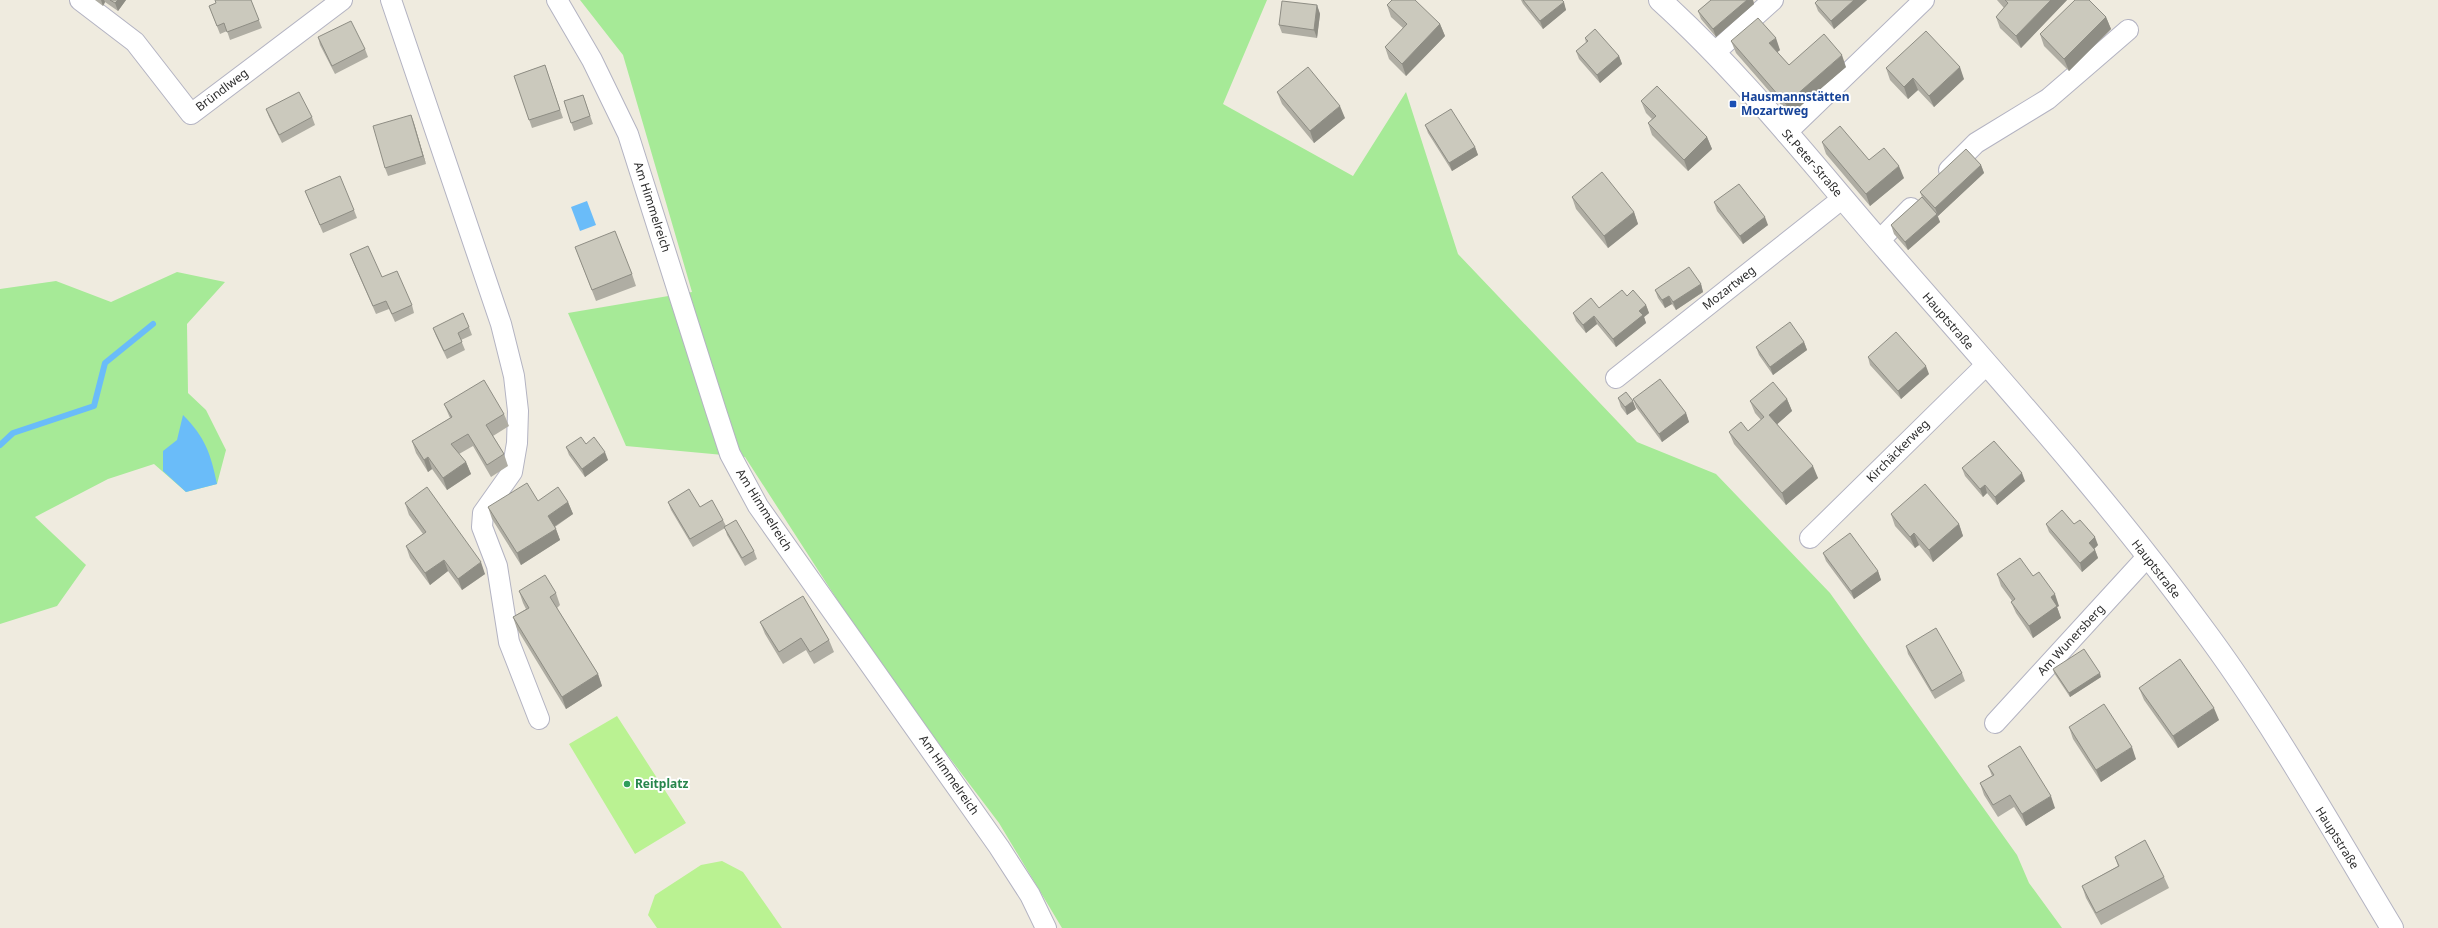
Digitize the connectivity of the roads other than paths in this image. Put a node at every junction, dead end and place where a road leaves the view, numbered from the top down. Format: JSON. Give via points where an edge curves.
{"nodes":[{"id":1,"x":80,"y":0,"type":"edge"},
{"id":2,"x":342,"y":0,"type":"edge"},
{"id":3,"x":391,"y":0,"type":"edge"},
{"id":4,"x":557,"y":0,"type":"edge"},
{"id":5,"x":1660,"y":0,"type":"edge"},
{"id":6,"x":1773,"y":0,"type":"edge"},
{"id":7,"x":1924,"y":0,"type":"edge"},
{"id":8,"x":2128,"y":30,"type":"dead end"},
{"id":9,"x":1714,"y":54,"type":"junction"},
{"id":10,"x":1786,"y":133,"type":"junction"},
{"id":11,"x":1938,"y":181,"type":"edge"},
{"id":12,"x":1843,"y":198,"type":"junction"},
{"id":13,"x":1922,"y":198,"type":"edge"},
{"id":14,"x":1879,"y":241,"type":"junction"},
{"id":15,"x":1986,"y":364,"type":"junction"},
{"id":16,"x":1616,"y":378,"type":"dead end"},
{"id":17,"x":1810,"y":538,"type":"dead end"},
{"id":18,"x":2147,"y":557,"type":"junction"},
{"id":19,"x":539,"y":720,"type":"dead end"},
{"id":20,"x":1995,"y":723,"type":"dead end"},
{"id":21,"x":1046,"y":928,"type":"edge"},
{"id":22,"x":2392,"y":928,"type":"edge"}],
"edges":[{"from":1,"to":2,"type":"street","name":"Bründlweg","via":[[136,42],[191,114]]},
{"from":3,"to":19,"type":"street","via":[[501,324],[514,376],[518,411],[517,443],[512,472],[483,513],[482,527],[497,566],[504,598],[508,642]]},
{"from":4,"to":21,"type":"street","name":"Am Himmelreich","via":[[592,60],[628,134],[730,454],[744,482],[785,546],[999,847],[1030,895]]},
{"from":5,"to":9,"type":"main road","name":"St.Peter-Straße"},
{"from":6,"to":9,"type":"street"},
{"from":7,"to":10,"type":"street"},
{"from":8,"to":11,"type":"street","via":[[2048,99],[1976,143]]},
{"from":9,"to":10,"type":"main road","name":"St.Peter-Straße"},
{"from":10,"to":12,"type":"main road","name":"St.Peter-Straße"},
{"from":12,"to":14,"type":"main road","name":"St.Peter-Straße"},
{"from":12,"to":16,"type":"street","name":"Mozartweg"},
{"from":13,"to":14,"type":"street"},
{"from":14,"to":15,"type":"main road","name":"Hauptstraße"},
{"from":15,"to":17,"type":"street","name":"Kirchäckerweg"},
{"from":15,"to":18,"type":"main road","name":"Hauptstraße"},
{"from":18,"to":20,"type":"street","name":"Am Wunersberg"},
{"from":18,"to":22,"type":"main road","name":"Hauptstraße","via":[[2239,679]]}]}
